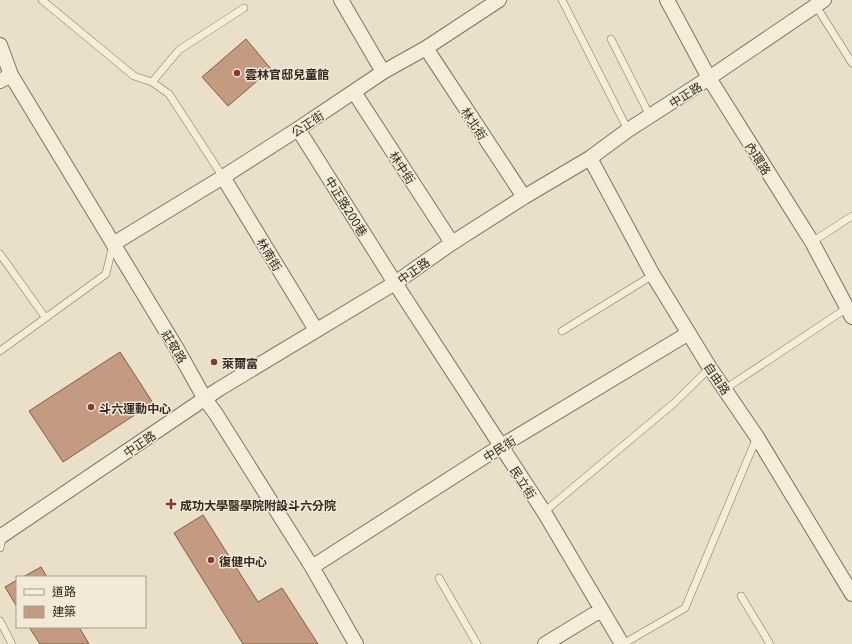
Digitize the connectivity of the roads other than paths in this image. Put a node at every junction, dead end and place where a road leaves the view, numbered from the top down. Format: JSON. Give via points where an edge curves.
{"nodes":[{"id":1,"x":42,"y":0,"type":"edge"},
{"id":2,"x":341,"y":0,"type":"edge"},
{"id":3,"x":499,"y":0,"type":"edge"},
{"id":4,"x":562,"y":0,"type":"edge"},
{"id":5,"x":668,"y":0,"type":"edge"},
{"id":6,"x":820,"y":3,"type":"edge"},
{"id":7,"x":244,"y":8,"type":"dead end"},
{"id":8,"x":611,"y":39,"type":"dead end"},
{"id":9,"x":0,"y":45,"type":"edge"},
{"id":10,"x":426,"y":48,"type":"junction"},
{"id":11,"x":852,"y":63,"type":"edge"},
{"id":12,"x":383,"y":72,"type":"junction"},
{"id":13,"x":6,"y":78,"type":"edge"},
{"id":14,"x":709,"y":78,"type":"junction"},
{"id":15,"x":152,"y":82,"type":"junction"},
{"id":16,"x":354,"y":92,"type":"junction"},
{"id":17,"x":650,"y":116,"type":"junction"},
{"id":18,"x":298,"y":129,"type":"junction"},
{"id":19,"x":628,"y":130,"type":"junction"},
{"id":20,"x":590,"y":158,"type":"junction"},
{"id":21,"x":223,"y":177,"type":"junction"},
{"id":22,"x":524,"y":197,"type":"junction"},
{"id":23,"x":852,"y":216,"type":"edge"},
{"id":24,"x":812,"y":242,"type":"junction"},
{"id":25,"x":452,"y":243,"type":"junction"},
{"id":26,"x":113,"y":244,"type":"junction"},
{"id":27,"x":0,"y":254,"type":"edge"},
{"id":28,"x":653,"y":275,"type":"junction"},
{"id":29,"x":395,"y":283,"type":"junction"},
{"id":30,"x":849,"y":312,"type":"edge"},
{"id":31,"x":45,"y":317,"type":"junction"},
{"id":32,"x":316,"y":330,"type":"junction"},
{"id":33,"x":562,"y":331,"type":"dead end"},
{"id":34,"x":689,"y":333,"type":"junction"},
{"id":35,"x":0,"y":351,"type":"edge"},
{"id":36,"x":710,"y":368,"type":"junction"},
{"id":37,"x":725,"y":389,"type":"junction"},
{"id":38,"x":205,"y":399,"type":"junction"},
{"id":39,"x":757,"y":437,"type":"junction"},
{"id":40,"x":501,"y":446,"type":"junction"},
{"id":41,"x":544,"y":512,"type":"junction"},
{"id":42,"x":1,"y":537,"type":"edge"},
{"id":43,"x":312,"y":567,"type":"junction"},
{"id":44,"x":439,"y":578,"type":"dead end"},
{"id":45,"x":852,"y":594,"type":"edge"},
{"id":46,"x":741,"y":596,"type":"dead end"},
{"id":47,"x":601,"y":610,"type":"junction"},
{"id":48,"x":0,"y":621,"type":"edge"},
{"id":49,"x":12,"y":644,"type":"edge"},
{"id":50,"x":356,"y":644,"type":"edge"},
{"id":51,"x":477,"y":644,"type":"edge"},
{"id":52,"x":545,"y":644,"type":"edge"},
{"id":53,"x":623,"y":644,"type":"edge"},
{"id":54,"x":770,"y":644,"type":"edge"}],
"edges":[{"from":1,"to":15,"type":"lane","via":[[134,76]]},
{"from":2,"to":12,"type":"street"},
{"from":3,"to":10,"type":"street","name":"公正街"},
{"from":4,"to":19,"type":"lane"},
{"from":5,"to":14,"type":"street","name":"內環路"},
{"from":6,"to":11,"type":"lane"},
{"from":6,"to":14,"type":"street","name":"中正路"},
{"from":7,"to":15,"type":"lane","via":[[179,50]]},
{"from":8,"to":17,"type":"lane"},
{"from":9,"to":13,"type":"street","name":"莊敬路"},
{"from":10,"to":12,"type":"street","name":"公正街"},
{"from":10,"to":22,"type":"street","name":"林北街"},
{"from":12,"to":16,"type":"street","name":"公正街"},
{"from":13,"to":26,"type":"street","name":"莊敬路"},
{"from":14,"to":17,"type":"street","name":"中正路"},
{"from":14,"to":24,"type":"street","name":"內環路"},
{"from":15,"to":21,"type":"lane","via":[[169,94]]},
{"from":16,"to":18,"type":"street","name":"公正街"},
{"from":16,"to":25,"type":"street","name":"林中街"},
{"from":17,"to":19,"type":"street","name":"中正路"},
{"from":18,"to":21,"type":"street","name":"公正街"},
{"from":18,"to":29,"type":"street","name":"中正路200巷"},
{"from":19,"to":20,"type":"street","name":"中正路"},
{"from":20,"to":22,"type":"street","name":"中正路"},
{"from":20,"to":28,"type":"street","name":"自由路"},
{"from":21,"to":26,"type":"street","name":"公正街"},
{"from":21,"to":32,"type":"street","name":"林南街"},
{"from":22,"to":25,"type":"street","name":"中正路"},
{"from":23,"to":24,"type":"lane"},
{"from":24,"to":30,"type":"street","name":"內環路"},
{"from":25,"to":29,"type":"street","name":"中正路"},
{"from":26,"to":31,"type":"lane","via":[[106,274]]},
{"from":26,"to":38,"type":"street","name":"莊敬路"},
{"from":27,"to":31,"type":"lane"},
{"from":28,"to":33,"type":"lane"},
{"from":28,"to":34,"type":"street","name":"自由路"},
{"from":29,"to":32,"type":"street","name":"中正路"},
{"from":29,"to":40,"type":"street","name":"民立街"},
{"from":30,"to":37,"type":"lane"},
{"from":31,"to":35,"type":"lane"},
{"from":32,"to":38,"type":"street","name":"中正路"},
{"from":34,"to":36,"type":"street","name":"自由路"},
{"from":34,"to":40,"type":"street","name":"中民街"},
{"from":36,"to":37,"type":"street","name":"自由路"},
{"from":36,"to":41,"type":"lane","via":[[674,404]]},
{"from":37,"to":39,"type":"street","name":"自由路"},
{"from":38,"to":42,"type":"street","name":"中正路"},
{"from":38,"to":43,"type":"street","name":"莊敬路"},
{"from":39,"to":45,"type":"street","name":"自由路"},
{"from":39,"to":53,"type":"lane","via":[[685,608]]},
{"from":40,"to":41,"type":"street","name":"民立街"},
{"from":40,"to":43,"type":"street","name":"中民街"},
{"from":41,"to":47,"type":"street","name":"民立街"},
{"from":43,"to":50,"type":"street","name":"莊敬路"},
{"from":44,"to":51,"type":"lane"},
{"from":46,"to":54,"type":"lane"},
{"from":47,"to":52,"type":"street"},
{"from":47,"to":53,"type":"street","name":"民立街"},
{"from":48,"to":49,"type":"lane"}]}
